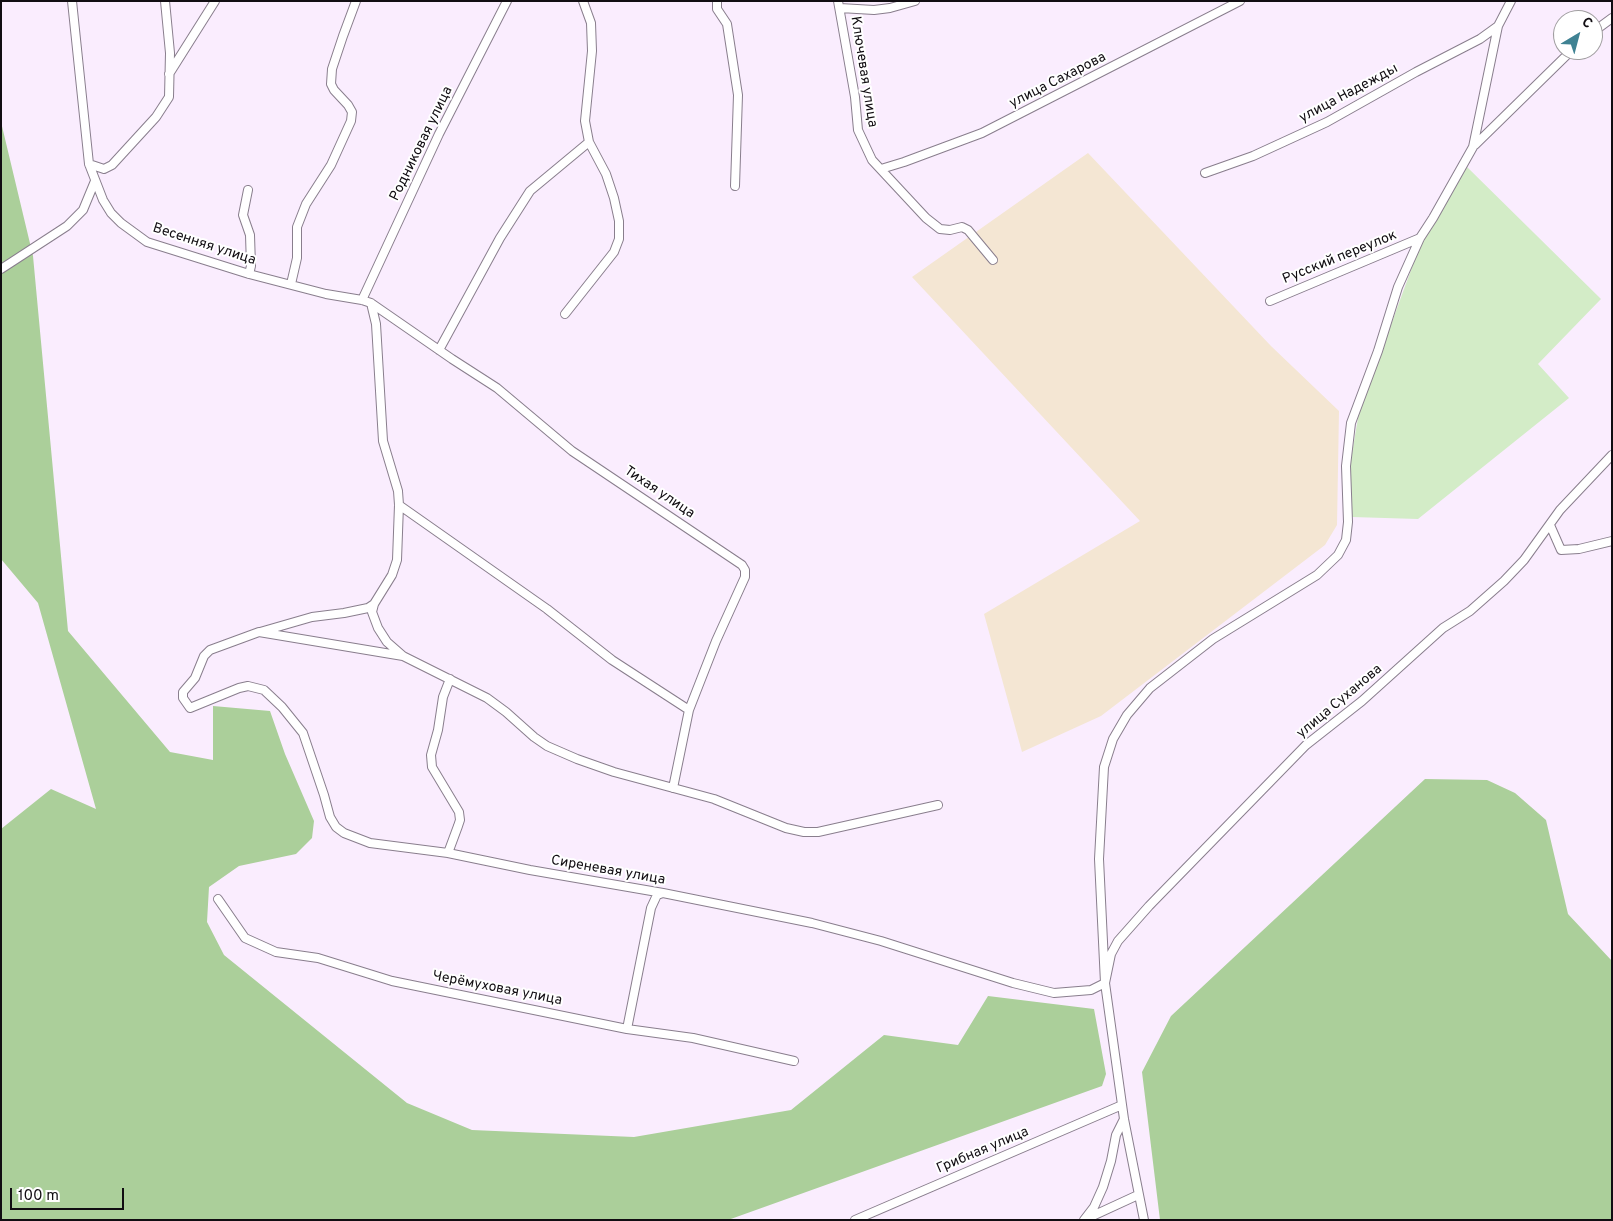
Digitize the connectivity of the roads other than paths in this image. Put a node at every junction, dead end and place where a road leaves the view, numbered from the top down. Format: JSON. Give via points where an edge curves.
{"nodes":[{"id":1,"x":72,"y":1,"type":"edge"},
{"id":2,"x":165,"y":1,"type":"edge"},
{"id":3,"x":215,"y":1,"type":"edge"},
{"id":4,"x":356,"y":1,"type":"edge"},
{"id":5,"x":507,"y":1,"type":"edge"},
{"id":6,"x":582,"y":1,"type":"edge"},
{"id":7,"x":717,"y":1,"type":"edge"},
{"id":8,"x":915,"y":1,"type":"edge"},
{"id":9,"x":1240,"y":1,"type":"edge"},
{"id":10,"x":1511,"y":1,"type":"edge"},
{"id":11,"x":839,"y":5,"type":"edge"},
{"id":12,"x":1498,"y":26,"type":"junction"},
{"id":13,"x":1562,"y":60,"type":"edge"},
{"id":14,"x":169,"y":74,"type":"junction"},
{"id":15,"x":589,"y":142,"type":"junction"},
{"id":16,"x":1473,"y":147,"type":"junction"},
{"id":17,"x":89,"y":164,"type":"junction"},
{"id":18,"x":881,"y":169,"type":"junction"},
{"id":19,"x":1205,"y":174,"type":"dead end"},
{"id":20,"x":95,"y":181,"type":"junction"},
{"id":21,"x":735,"y":186,"type":"dead end"},
{"id":22,"x":248,"y":190,"type":"dead end"},
{"id":23,"x":1420,"y":238,"type":"junction"},
{"id":24,"x":993,"y":260,"type":"dead end"},
{"id":25,"x":1,"y":270,"type":"edge"},
{"id":26,"x":249,"y":274,"type":"junction"},
{"id":27,"x":291,"y":284,"type":"junction"},
{"id":28,"x":362,"y":300,"type":"junction"},
{"id":29,"x":1270,"y":301,"type":"dead end"},
{"id":30,"x":370,"y":303,"type":"junction"},
{"id":31,"x":565,"y":314,"type":"dead end"},
{"id":32,"x":439,"y":350,"type":"junction"},
{"id":33,"x":1612,"y":455,"type":"edge"},
{"id":34,"x":399,"y":505,"type":"junction"},
{"id":35,"x":1550,"y":525,"type":"junction"},
{"id":36,"x":1612,"y":541,"type":"edge"},
{"id":37,"x":374,"y":604,"type":"junction"},
{"id":38,"x":258,"y":632,"type":"junction"},
{"id":39,"x":402,"y":656,"type":"junction"},
{"id":40,"x":450,"y":679,"type":"junction"},
{"id":41,"x":689,"y":710,"type":"junction"},
{"id":42,"x":673,"y":788,"type":"junction"},
{"id":43,"x":938,"y":805,"type":"dead end"},
{"id":44,"x":448,"y":853,"type":"junction"},
{"id":45,"x":663,"y":893,"type":"junction"},
{"id":46,"x":218,"y":899,"type":"dead end"},
{"id":47,"x":1105,"y":983,"type":"junction"},
{"id":48,"x":628,"y":1029,"type":"junction"},
{"id":49,"x":794,"y":1061,"type":"dead end"},
{"id":50,"x":1122,"y":1106,"type":"junction"},
{"id":51,"x":1124,"y":1119,"type":"junction"},
{"id":52,"x":1138,"y":1195,"type":"junction"},
{"id":53,"x":855,"y":1220,"type":"edge"},
{"id":54,"x":1084,"y":1220,"type":"edge"},
{"id":55,"x":1144,"y":1220,"type":"edge"}],
"edges":[{"from":1,"to":17,"type":"street","name":"Весенняя улица"},
{"from":2,"to":14,"type":"street"},
{"from":3,"to":14,"type":"street"},
{"from":4,"to":27,"type":"street","via":[[332,69],[331,84],[352,112],[351,121],[297,227],[298,258]]},
{"from":5,"to":28,"type":"street","name":"Родниковая улица","via":[[438,134]]},
{"from":6,"to":15,"type":"street","via":[[591,23],[592,51],[585,121]]},
{"from":7,"to":21,"type":"street","via":[[717,8],[727,24],[738,95]]},
{"from":8,"to":11,"type":"street","via":[[874,10]]},
{"from":9,"to":18,"type":"street","name":"улица Сахарова","via":[[982,133]]},
{"from":10,"to":12,"type":"street"},
{"from":11,"to":18,"type":"street","name":"Ключевая улица","via":[[858,130],[872,160]]},
{"from":12,"to":16,"type":"street"},
{"from":12,"to":19,"type":"street","name":"улица Надежды","via":[[1480,39],[1327,122]]},
{"from":13,"to":16,"type":"street"},
{"from":14,"to":17,"type":"street","via":[[169,97],[156,117],[112,165],[104,169]]},
{"from":15,"to":31,"type":"street","via":[[614,198],[619,238],[614,252]]},
{"from":15,"to":32,"type":"street","via":[[530,191],[500,238]]},
{"from":16,"to":23,"type":"street"},
{"from":17,"to":20,"type":"street","name":"Весенняя улица"},
{"from":18,"to":24,"type":"street","name":"Ключевая улица","via":[[926,218],[940,229],[962,227],[968,230]]},
{"from":20,"to":25,"type":"street","via":[[83,210],[67,226]]},
{"from":20,"to":26,"type":"street","name":"Весенняя улица","via":[[111,213],[148,242]]},
{"from":22,"to":26,"type":"street","via":[[244,215],[250,235]]},
{"from":23,"to":29,"type":"street","name":"Русский переулок"},
{"from":23,"to":47,"type":"street","via":[[1398,287],[1351,423],[1346,466],[1348,522],[1346,540],[1338,555],[1317,575],[1213,640],[1150,688],[1127,715],[1113,739],[1104,766],[1098,859]]},
{"from":26,"to":27,"type":"street","name":"Весенняя улица"},
{"from":27,"to":28,"type":"street","name":"Весенняя улица"},
{"from":28,"to":30,"type":"street","name":"Весенняя улица"},
{"from":30,"to":32,"type":"street","name":"Тихая улица"},
{"from":30,"to":34,"type":"street","via":[[377,329],[383,441]]},
{"from":32,"to":41,"type":"street","name":"Тихая улица","via":[[497,388],[572,451],[742,564],[745,577]]},
{"from":33,"to":35,"type":"street","name":"улица Суханова"},
{"from":34,"to":37,"type":"street","via":[[397,560],[392,575]]},
{"from":34,"to":41,"type":"street","via":[[547,609],[620,665]]},
{"from":35,"to":36,"type":"street","via":[[1561,550],[1579,550]]},
{"from":35,"to":47,"type":"street","name":"улица Суханова","via":[[1504,581],[1470,611],[1443,628],[1362,701],[1306,745],[1149,906],[1118,941],[1111,954]]},
{"from":37,"to":38,"type":"street"},
{"from":37,"to":39,"type":"street","via":[[372,612],[378,628]]},
{"from":38,"to":39,"type":"street"},
{"from":38,"to":44,"type":"street","name":"Сиреневая улица","via":[[210,650],[204,656],[195,678],[183,692],[190,708],[239,688],[248,686],[264,690],[303,733],[336,827],[370,843]]},
{"from":39,"to":40,"type":"street"},
{"from":40,"to":42,"type":"street","via":[[487,698],[547,746],[614,772]]},
{"from":40,"to":44,"type":"street","via":[[431,755],[432,767],[459,812],[460,820]]},
{"from":41,"to":42,"type":"street","name":"Тихая улица"},
{"from":42,"to":43,"type":"street","via":[[714,799],[804,832],[818,832]]},
{"from":44,"to":45,"type":"street","name":"Сиреневая улица"},
{"from":45,"to":47,"type":"street","name":"Сиреневая улица","via":[[812,923],[1054,993],[1091,990]]},
{"from":45,"to":48,"type":"street","via":[[657,895],[651,908]]},
{"from":46,"to":48,"type":"street","name":"Черёмуховая улица","via":[[244,938],[276,952],[318,958],[392,981]]},
{"from":47,"to":50,"type":"street"},
{"from":48,"to":49,"type":"street","name":"Черёмуховая улица","via":[[693,1038]]},
{"from":50,"to":51,"type":"street"},
{"from":50,"to":53,"type":"street","name":"Грибная улица"},
{"from":51,"to":52,"type":"street"},
{"from":51,"to":54,"type":"street","via":[[1116,1135],[1103,1187]]},
{"from":52,"to":54,"type":"street"},
{"from":52,"to":55,"type":"street"}]}
